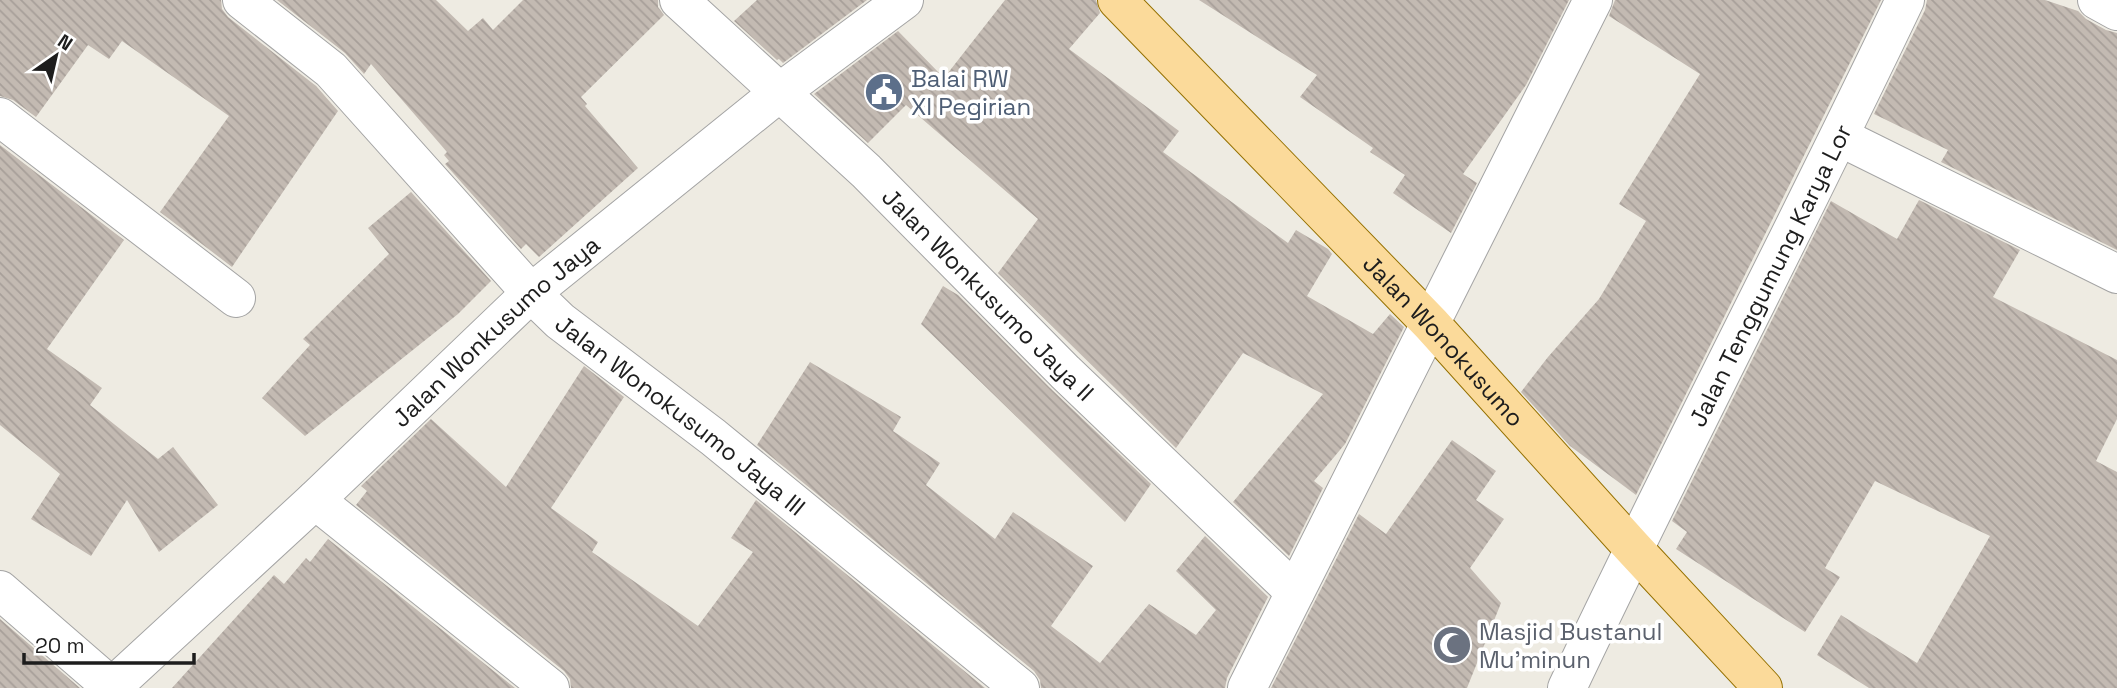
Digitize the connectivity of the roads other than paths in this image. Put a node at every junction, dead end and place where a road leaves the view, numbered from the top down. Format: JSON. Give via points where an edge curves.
{"nodes":[{"id":1,"x":242,"y":0,"type":"edge"},
{"id":2,"x":679,"y":0,"type":"edge"},
{"id":3,"x":904,"y":0,"type":"edge"},
{"id":4,"x":1117,"y":0,"type":"edge"},
{"id":5,"x":1592,"y":0,"type":"edge"},
{"id":6,"x":1905,"y":0,"type":"edge"},
{"id":7,"x":2097,"y":0,"type":"edge"},
{"id":8,"x":2117,"y":11,"type":"edge"},
{"id":9,"x":780,"y":92,"type":"junction"},
{"id":10,"x":0,"y":117,"type":"edge"},
{"id":11,"x":1840,"y":137,"type":"junction"},
{"id":12,"x":2117,"y":274,"type":"edge"},
{"id":13,"x":530,"y":293,"type":"junction"},
{"id":14,"x":236,"y":298,"type":"dead end"},
{"id":15,"x":1431,"y":324,"type":"junction"},
{"id":16,"x":315,"y":500,"type":"junction"},
{"id":17,"x":1633,"y":548,"type":"junction"},
{"id":18,"x":0,"y":590,"type":"edge"},
{"id":19,"x":1295,"y":592,"type":"junction"},
{"id":20,"x":111,"y":688,"type":"edge"},
{"id":21,"x":550,"y":688,"type":"edge"},
{"id":22,"x":1020,"y":688,"type":"edge"},
{"id":23,"x":1247,"y":688,"type":"edge"},
{"id":24,"x":1567,"y":688,"type":"edge"},
{"id":25,"x":1763,"y":688,"type":"edge"}],
"edges":[{"from":1,"to":13,"type":"street","name":"Jalan Wonokusumo Jaya III","via":[[331,70]]},
{"from":2,"to":9,"type":"street","name":"Jalan Wonkusumo Jaya II"},
{"from":3,"to":9,"type":"street","name":"Jalan Wonkusumo Jaya"},
{"from":4,"to":15,"type":"main road","name":"Jalan Wonokusumo"},
{"from":5,"to":15,"type":"street"},
{"from":6,"to":11,"type":"street","name":"Jalan Tenggumung Karya Lor"},
{"from":7,"to":8,"type":"street"},
{"from":9,"to":13,"type":"street","name":"Jalan Wonkusumo Jaya"},
{"from":9,"to":19,"type":"street","name":"Jalan Wonkusumo Jaya II"},
{"from":10,"to":14,"type":"street"},
{"from":11,"to":12,"type":"street"},
{"from":11,"to":17,"type":"street","name":"Jalan Tenggumung Karya Lor"},
{"from":13,"to":16,"type":"street","name":"Jalan Wonkusumo Jaya"},
{"from":13,"to":22,"type":"street","name":"Jalan Wonokusumo Jaya III"},
{"from":15,"to":17,"type":"main road","name":"Jalan Wonokusumo"},
{"from":15,"to":19,"type":"street"},
{"from":16,"to":20,"type":"street","name":"Jalan Wonkusumo Jaya"},
{"from":16,"to":21,"type":"street"},
{"from":17,"to":24,"type":"street","name":"Jalan Tenggumung Karya Lor"},
{"from":17,"to":25,"type":"main road","name":"Jalan Wonokusumo"},
{"from":18,"to":20,"type":"street"},
{"from":19,"to":23,"type":"street"}]}
